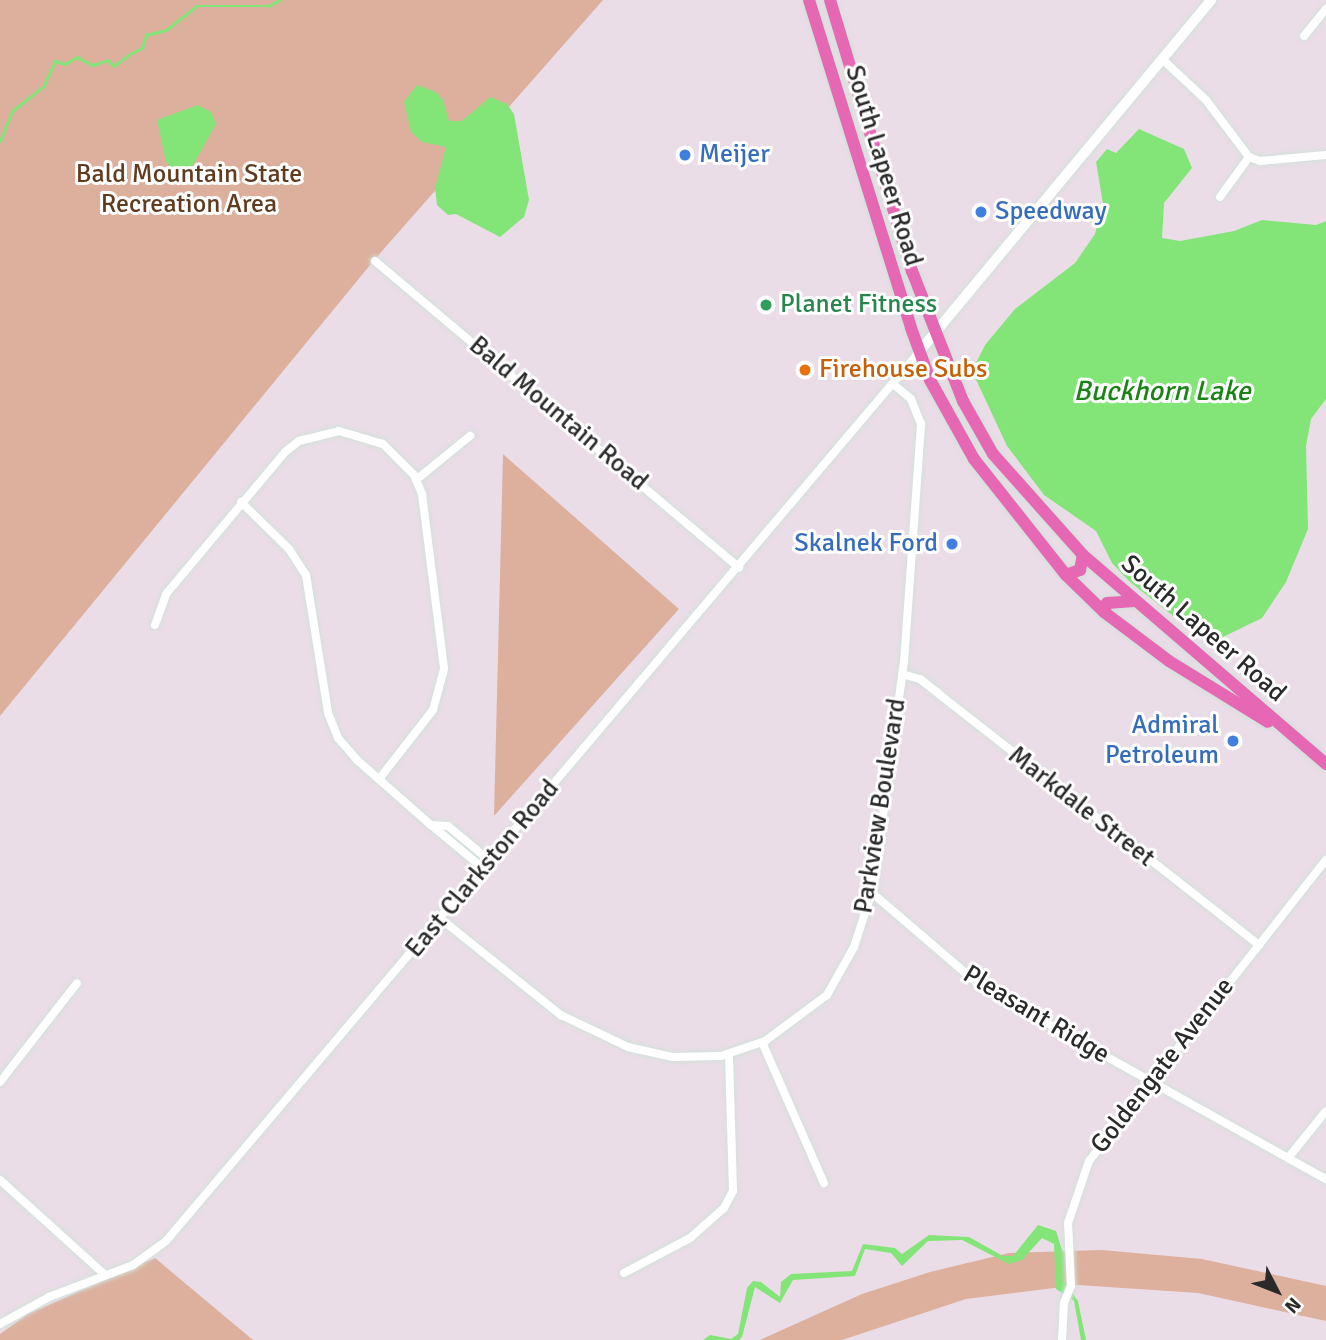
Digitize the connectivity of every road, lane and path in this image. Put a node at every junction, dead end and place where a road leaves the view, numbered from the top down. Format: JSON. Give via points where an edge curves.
{"nodes":[{"id":1,"x":809,"y":0,"type":"edge"},
{"id":2,"x":830,"y":0,"type":"edge"},
{"id":3,"x":1211,"y":0,"type":"edge"},
{"id":4,"x":1326,"y":9,"type":"edge"},
{"id":5,"x":1304,"y":36,"type":"dead end"},
{"id":6,"x":1161,"y":59,"type":"junction"},
{"id":7,"x":850,"y":68,"type":"junction"},
{"id":8,"x":830,"y":70,"type":"junction"},
{"id":9,"x":850,"y":135,"type":"junction"},
{"id":10,"x":1326,"y":155,"type":"edge"},
{"id":11,"x":1250,"y":157,"type":"junction"},
{"id":12,"x":1220,"y":197,"type":"dead end"},
{"id":13,"x":901,"y":233,"type":"junction"},
{"id":14,"x":375,"y":261,"type":"dead end"},
{"id":15,"x":935,"y":333,"type":"junction"},
{"id":16,"x":919,"y":352,"type":"junction"},
{"id":17,"x":893,"y":384,"type":"junction"},
{"id":18,"x":470,"y":436,"type":"dead end"},
{"id":19,"x":416,"y":480,"type":"junction"},
{"id":20,"x":241,"y":502,"type":"junction"},
{"id":21,"x":1083,"y":555,"type":"junction"},
{"id":22,"x":739,"y":568,"type":"junction"},
{"id":23,"x":1066,"y":575,"type":"junction"},
{"id":24,"x":1134,"y":601,"type":"junction"},
{"id":25,"x":1104,"y":612,"type":"junction"},
{"id":26,"x":155,"y":625,"type":"dead end"},
{"id":27,"x":902,"y":674,"type":"junction"},
{"id":28,"x":1284,"y":731,"type":"junction"},
{"id":29,"x":1326,"y":764,"type":"edge"},
{"id":30,"x":379,"y":779,"type":"junction"},
{"id":31,"x":1326,"y":860,"type":"edge"},
{"id":32,"x":487,"y":865,"type":"junction"},
{"id":33,"x":871,"y":892,"type":"junction"},
{"id":34,"x":441,"y":919,"type":"junction"},
{"id":35,"x":1259,"y":945,"type":"junction"},
{"id":36,"x":77,"y":983,"type":"dead end"},
{"id":37,"x":762,"y":1042,"type":"junction"},
{"id":38,"x":729,"y":1055,"type":"junction"},
{"id":39,"x":0,"y":1082,"type":"edge"},
{"id":40,"x":1148,"y":1082,"type":"junction"},
{"id":41,"x":1326,"y":1111,"type":"edge"},
{"id":42,"x":1288,"y":1158,"type":"junction"},
{"id":43,"x":1326,"y":1179,"type":"edge"},
{"id":44,"x":0,"y":1180,"type":"edge"},
{"id":45,"x":824,"y":1183,"type":"dead end"},
{"id":46,"x":624,"y":1273,"type":"dead end"},
{"id":47,"x":104,"y":1274,"type":"junction"},
{"id":48,"x":0,"y":1324,"type":"edge"},
{"id":49,"x":1062,"y":1340,"type":"edge"}],
"edges":[{"from":1,"to":8,"type":"main road","name":"South Lapeer Road"},
{"from":2,"to":7,"type":"main road","name":"South Lapeer Road"},
{"from":3,"to":6,"type":"main road"},
{"from":4,"to":5,"type":"street"},
{"from":6,"to":11,"type":"street","via":[[1206,100]]},
{"from":6,"to":15,"type":"main road"},
{"from":7,"to":8,"type":"main road"},
{"from":7,"to":13,"type":"main road","name":"South Lapeer Road"},
{"from":8,"to":9,"type":"main road","name":"South Lapeer Road"},
{"from":9,"to":13,"type":"main road","via":[[866,141],[891,222]]},
{"from":9,"to":16,"type":"main road","name":"South Lapeer Road"},
{"from":10,"to":11,"type":"street","via":[[1260,161]]},
{"from":11,"to":12,"type":"street"},
{"from":13,"to":15,"type":"main road","name":"South Lapeer Road"},
{"from":14,"to":22,"type":"street","name":"Bald Mountain Road"},
{"from":15,"to":16,"type":"main road"},
{"from":15,"to":21,"type":"main road","name":"South Lapeer Road","via":[[963,401],[993,454]]},
{"from":16,"to":17,"type":"street","name":"East Clarkston Road"},
{"from":16,"to":23,"type":"main road","name":"South Lapeer Road","via":[[974,459]]},
{"from":17,"to":22,"type":"street","name":"East Clarkston Road"},
{"from":17,"to":27,"type":"street","name":"Parkview Boulevard","via":[[911,399],[921,424]]},
{"from":18,"to":19,"type":"street"},
{"from":19,"to":20,"type":"street","via":[[383,444],[340,431],[299,441],[270,466]]},
{"from":19,"to":30,"type":"street","via":[[428,528],[444,669],[433,710]]},
{"from":20,"to":26,"type":"street","via":[[166,594]]},
{"from":20,"to":30,"type":"street","via":[[289,549],[306,575],[331,724],[352,755]]},
{"from":21,"to":23,"type":"main road","via":[[1080,570]]},
{"from":21,"to":24,"type":"main road","name":"South Lapeer Road"},
{"from":22,"to":32,"type":"street","name":"East Clarkston Road"},
{"from":23,"to":25,"type":"main road","name":"South Lapeer Road"},
{"from":24,"to":25,"type":"main road","via":[[1107,603]]},
{"from":24,"to":28,"type":"main road","name":"South Lapeer Road"},
{"from":25,"to":28,"type":"main road","name":"South Lapeer Road","via":[[1169,661]]},
{"from":27,"to":33,"type":"street","name":"Parkview Boulevard"},
{"from":27,"to":35,"type":"street","name":"Markdale Street","via":[[920,679]]},
{"from":28,"to":29,"type":"main road","name":"South Lapeer Road"},
{"from":30,"to":32,"type":"street","via":[[431,825],[448,826]]},
{"from":31,"to":35,"type":"street","name":"Goldengate Avenue"},
{"from":32,"to":34,"type":"street","name":"East Clarkston Road"},
{"from":33,"to":37,"type":"street","name":"Parkview Boulevard","via":[[839,980],[811,1009]]},
{"from":33,"to":40,"type":"street","name":"Pleasant Ridge","via":[[982,987]]},
{"from":34,"to":38,"type":"street","name":"Parkview Boulevard","via":[[571,1020],[643,1051],[672,1057]]},
{"from":34,"to":47,"type":"street","name":"East Clarkston Road","via":[[166,1241],[146,1258]]},
{"from":35,"to":40,"type":"street","name":"Goldengate Avenue"},
{"from":36,"to":39,"type":"street"},
{"from":37,"to":38,"type":"street","name":"Parkview Boulevard"},
{"from":37,"to":45,"type":"street"},
{"from":38,"to":46,"type":"street","via":[[733,1191],[723,1208],[690,1238]]},
{"from":40,"to":42,"type":"street","name":"Pleasant Ridge"},
{"from":40,"to":49,"type":"street","name":"Goldengate Avenue","via":[[1089,1161],[1072,1202],[1070,1286]]},
{"from":41,"to":42,"type":"street"},
{"from":42,"to":43,"type":"street","name":"Pleasant Ridge"},
{"from":44,"to":47,"type":"street"},
{"from":47,"to":48,"type":"street","name":"East Clarkston Road"}]}
